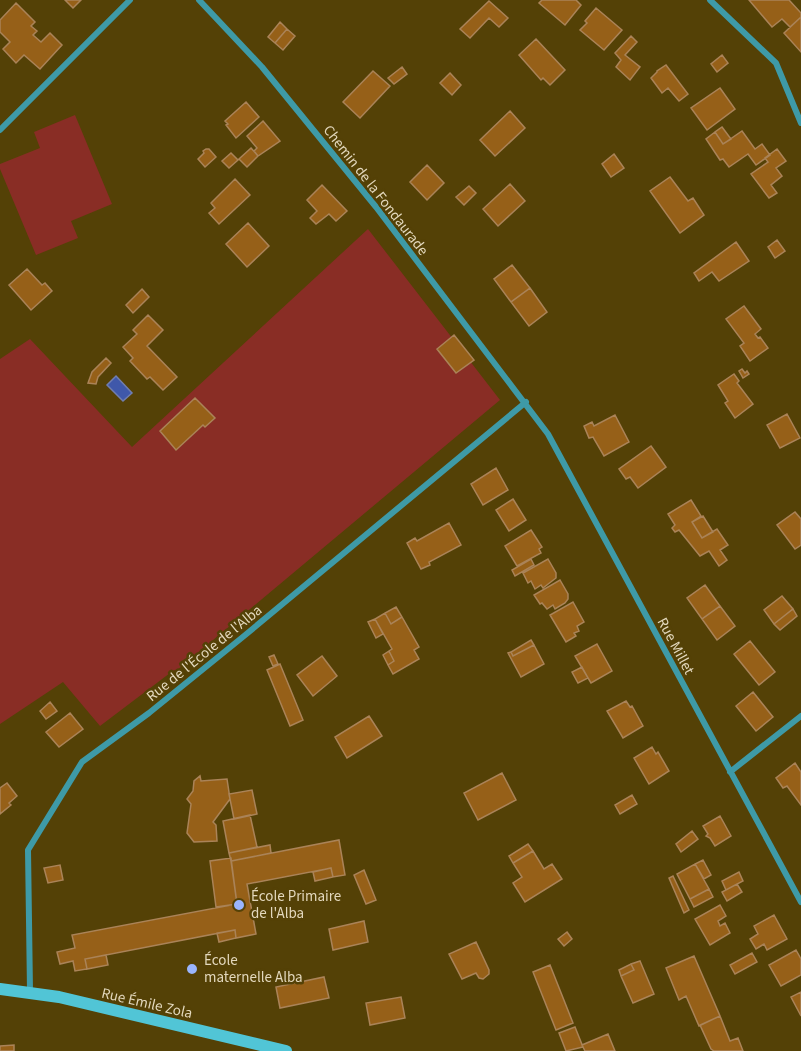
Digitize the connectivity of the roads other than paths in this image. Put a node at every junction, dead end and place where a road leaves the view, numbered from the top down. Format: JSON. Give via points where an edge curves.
{"nodes":[{"id":1,"x":130,"y":0,"type":"edge"},
{"id":2,"x":199,"y":0,"type":"edge"},
{"id":3,"x":710,"y":0,"type":"edge"},
{"id":4,"x":801,"y":123,"type":"edge"},
{"id":5,"x":0,"y":130,"type":"edge"},
{"id":6,"x":526,"y":402,"type":"junction"},
{"id":7,"x":801,"y":716,"type":"edge"},
{"id":8,"x":730,"y":772,"type":"junction"},
{"id":9,"x":801,"y":902,"type":"edge"},
{"id":10,"x":0,"y":989,"type":"edge"},
{"id":11,"x":30,"y":991,"type":"junction"},
{"id":12,"x":267,"y":1049,"type":"edge"},
{"id":13,"x":286,"y":1051,"type":"edge"}],
"edges":[{"from":1,"to":5,"type":"street"},
{"from":2,"to":6,"type":"street","name":"Chemin de la Fondaurade","via":[[262,67],[376,207]]},
{"from":3,"to":4,"type":"street","via":[[776,63]]},
{"from":6,"to":8,"type":"street","name":"Rue Millet","via":[[548,434]]},
{"from":6,"to":11,"type":"street","name":"Rue de l'École de l'Alba","via":[[236,643],[82,762],[28,850]]},
{"from":7,"to":8,"type":"street"},
{"from":8,"to":9,"type":"street","name":"Rue Millet"},
{"from":10,"to":11,"type":"main road","name":"Rue Émile Zola"},
{"from":11,"to":12,"type":"main road","name":"Rue Émile Zola"},
{"from":12,"to":13,"type":"main road","name":"Rue Émile Zola"}]}
